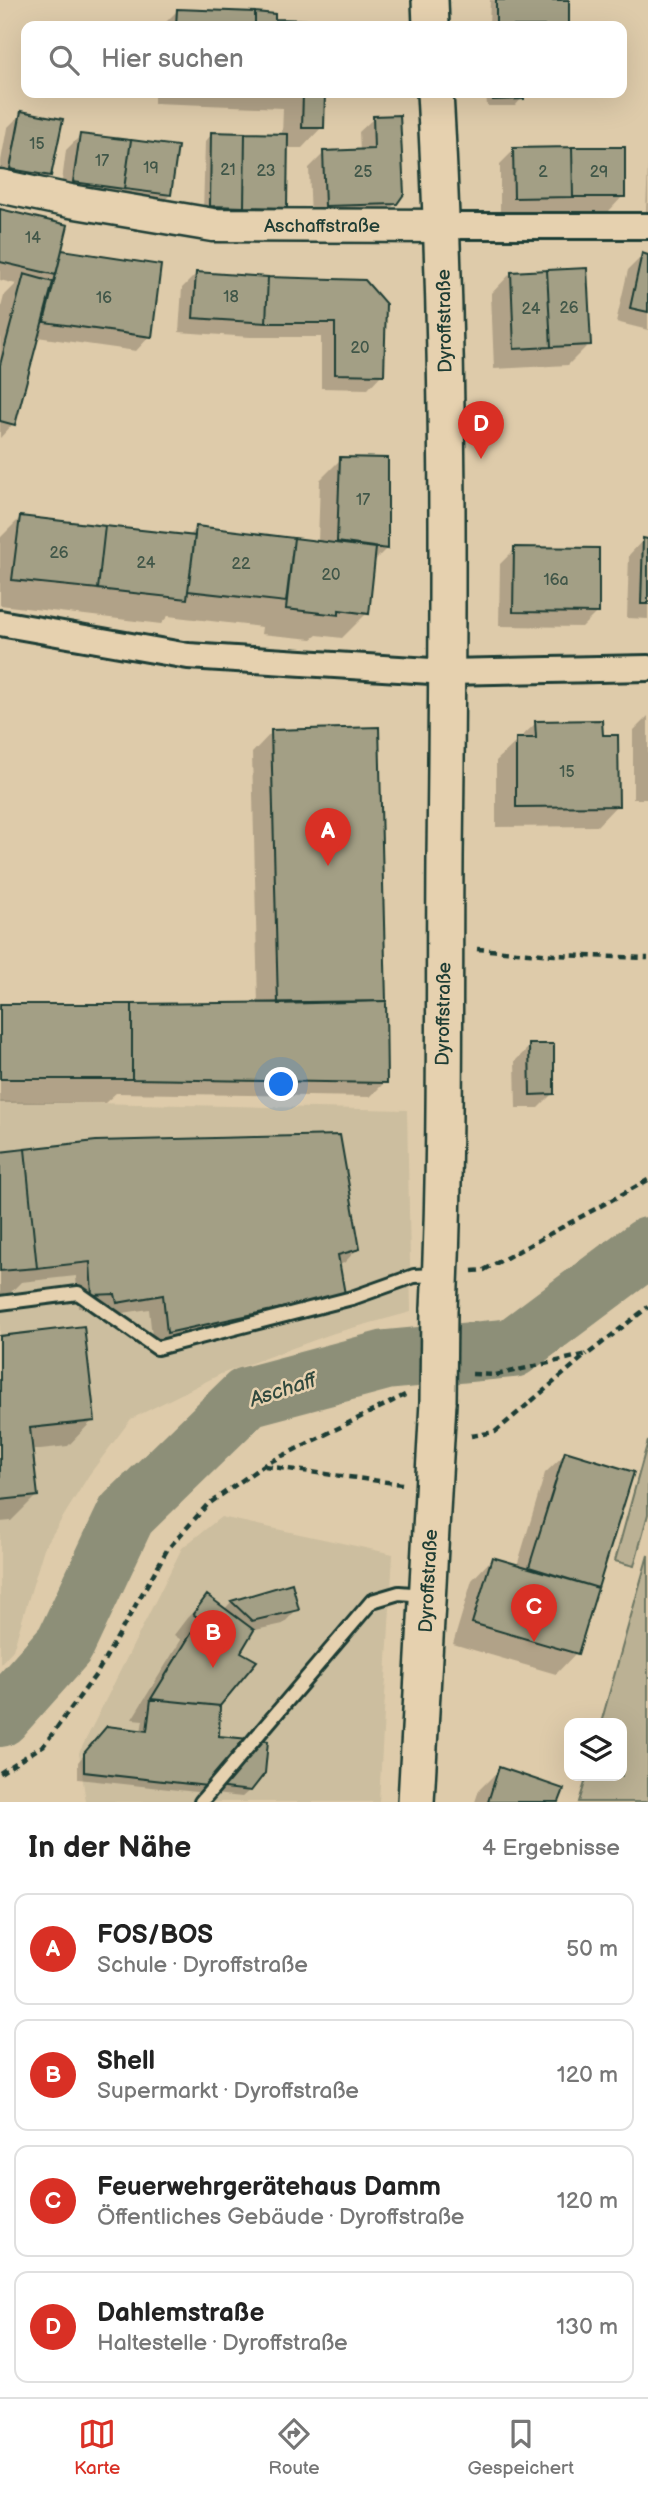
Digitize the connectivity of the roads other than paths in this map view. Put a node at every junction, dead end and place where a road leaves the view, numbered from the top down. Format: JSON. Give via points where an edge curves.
{"nodes":[{"id":1,"x":430,"y":0,"type":"edge"},
{"id":2,"x":431,"y":21,"type":"edge"},
{"id":3,"x":435,"y":98,"type":"edge"},
{"id":4,"x":0,"y":186,"type":"edge"},
{"id":5,"x":443,"y":226,"type":"junction"},
{"id":6,"x":648,"y":226,"type":"edge"},
{"id":7,"x":0,"y":624,"type":"edge"},
{"id":8,"x":648,"y":668,"type":"edge"},
{"id":9,"x":447,"y":672,"type":"junction"},
{"id":10,"x":440,"y":1292,"type":"junction"},
{"id":11,"x":0,"y":1303,"type":"edge"},
{"id":12,"x":428,"y":1595,"type":"junction"},
{"id":13,"x":201,"y":1802,"type":"edge"},
{"id":14,"x":416,"y":1802,"type":"edge"}],
"edges":[{"from":1,"to":2,"type":"main road"},
{"from":3,"to":5,"type":"main road","name":"Dyroffstraße"},
{"from":4,"to":5,"type":"street","name":"Aschaffstraße","via":[[213,225]]},
{"from":5,"to":6,"type":"street","name":"Aschaffstraße"},
{"from":5,"to":9,"type":"main road","name":"Dyroffstraße"},
{"from":7,"to":9,"type":"street","via":[[188,656]]},
{"from":8,"to":9,"type":"street"},
{"from":9,"to":10,"type":"main road","name":"Dyroffstraße"},
{"from":10,"to":11,"type":"lane","via":[[414,1276],[352,1298],[157,1348],[78,1293]]},
{"from":10,"to":12,"type":"main road","name":"Dyroffstraße","bridge":true,"via":[[426,1396],[436,1443]]},
{"from":12,"to":13,"type":"lane","via":[[399,1593],[372,1601]]},
{"from":12,"to":14,"type":"main road","name":"Dyroffstraße"}]}
